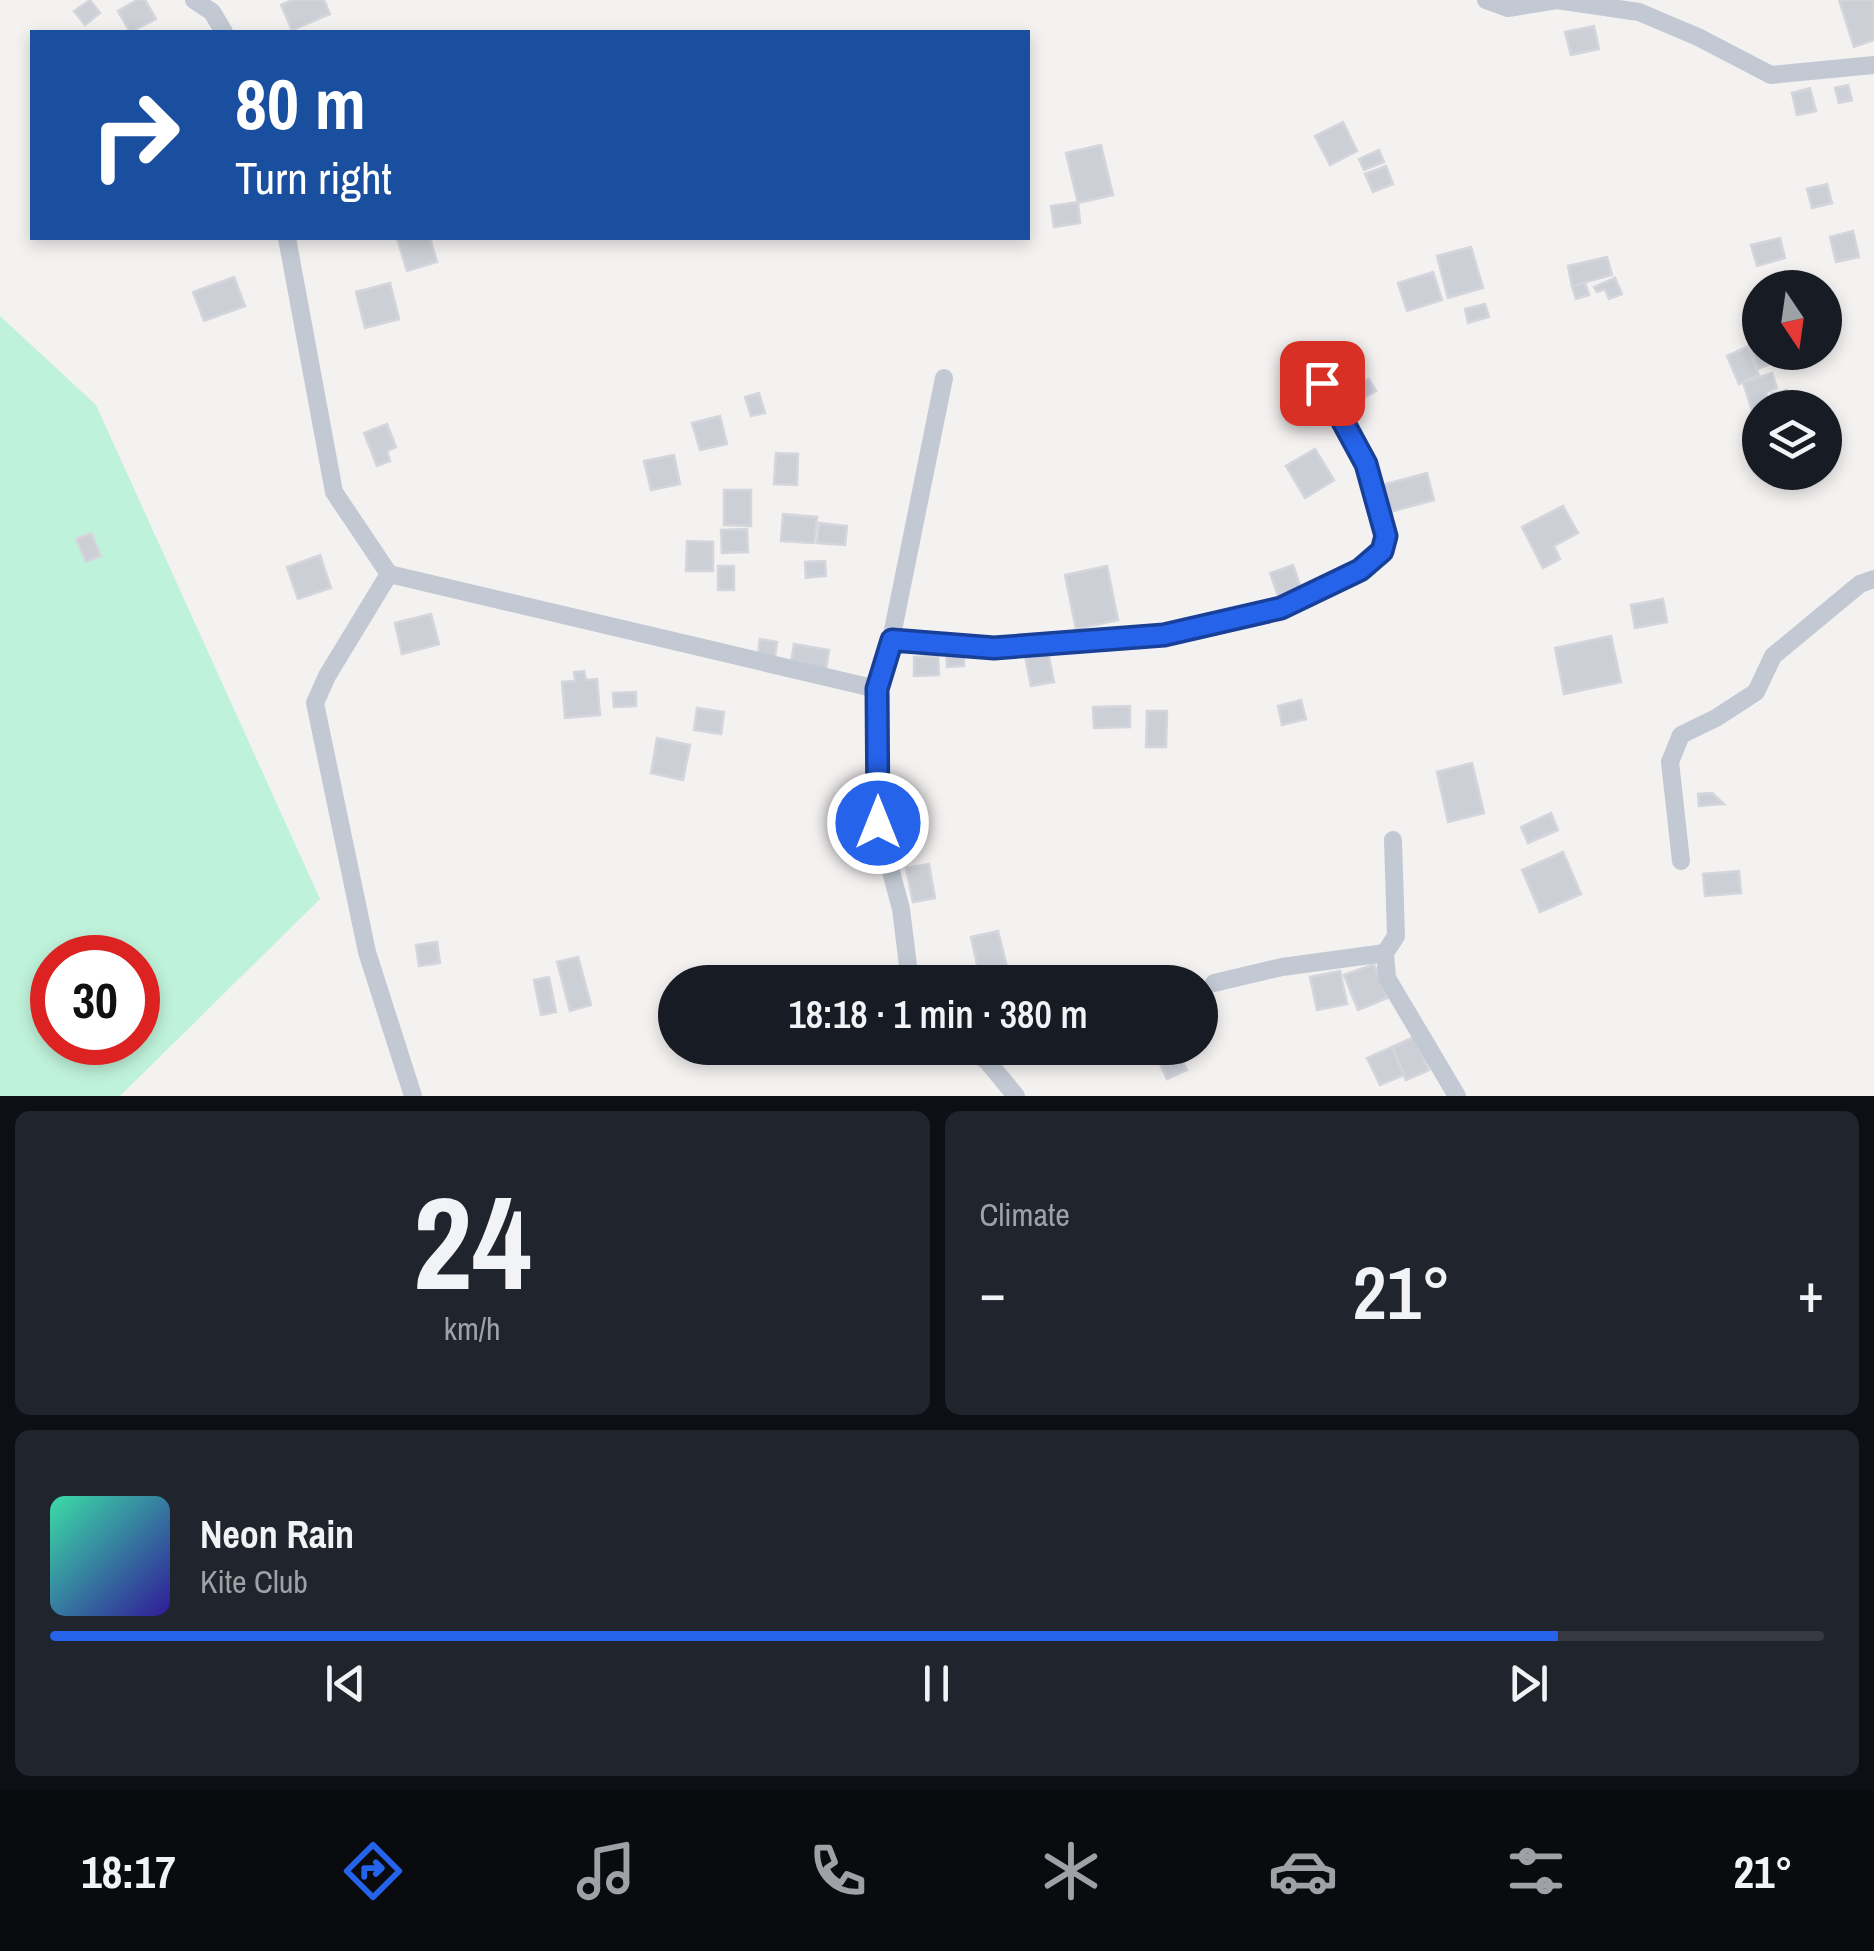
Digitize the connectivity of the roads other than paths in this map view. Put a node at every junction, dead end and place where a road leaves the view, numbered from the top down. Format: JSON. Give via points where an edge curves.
{"nodes":[{"id":1,"x":194,"y":0,"type":"edge"},
{"id":2,"x":1486,"y":0,"type":"edge"},
{"id":3,"x":223,"y":30,"type":"edge"},
{"id":4,"x":1874,"y":65,"type":"edge"},
{"id":5,"x":287,"y":240,"type":"edge"},
{"id":6,"x":944,"y":378,"type":"dead end"},
{"id":7,"x":1322,"y":383,"type":"dead end"},
{"id":8,"x":389,"y":574,"type":"junction"},
{"id":9,"x":1874,"y":579,"type":"edge"},
{"id":10,"x":892,"y":640,"type":"junction"},
{"id":11,"x":877,"y":689,"type":"junction"},
{"id":12,"x":1393,"y":840,"type":"dead end"},
{"id":13,"x":1681,"y":862,"type":"dead end"},
{"id":14,"x":1385,"y":953,"type":"junction"},
{"id":15,"x":908,"y":965,"type":"edge"},
{"id":16,"x":1218,"y":982,"type":"edge"},
{"id":17,"x":990,"y":1065,"type":"edge"},
{"id":18,"x":414,"y":1096,"type":"edge"},
{"id":19,"x":1016,"y":1096,"type":"edge"},
{"id":20,"x":1457,"y":1096,"type":"edge"}],
"edges":[{"from":1,"to":3,"type":"street"},
{"from":2,"to":4,"type":"street","via":[[1508,8],[1557,0],[1638,12],[1772,75]]},
{"from":5,"to":8,"type":"street","via":[[334,492]]},
{"from":6,"to":10,"type":"street"},
{"from":7,"to":10,"type":"street","via":[[1366,464],[1386,536],[1382,551],[1360,570],[1281,608],[1164,635],[994,648]]},
{"from":8,"to":11,"type":"street"},
{"from":8,"to":18,"type":"street","via":[[315,703],[367,952]]},
{"from":9,"to":13,"type":"street","via":[[1773,656],[1756,692],[1681,735],[1670,762]]},
{"from":10,"to":11,"type":"street"},
{"from":11,"to":15,"type":"street","via":[[878,823]]},
{"from":12,"to":14,"type":"street","via":[[1396,936]]},
{"from":14,"to":16,"type":"street"},
{"from":14,"to":20,"type":"street","via":[[1387,978]]},
{"from":17,"to":19,"type":"street"}]}
